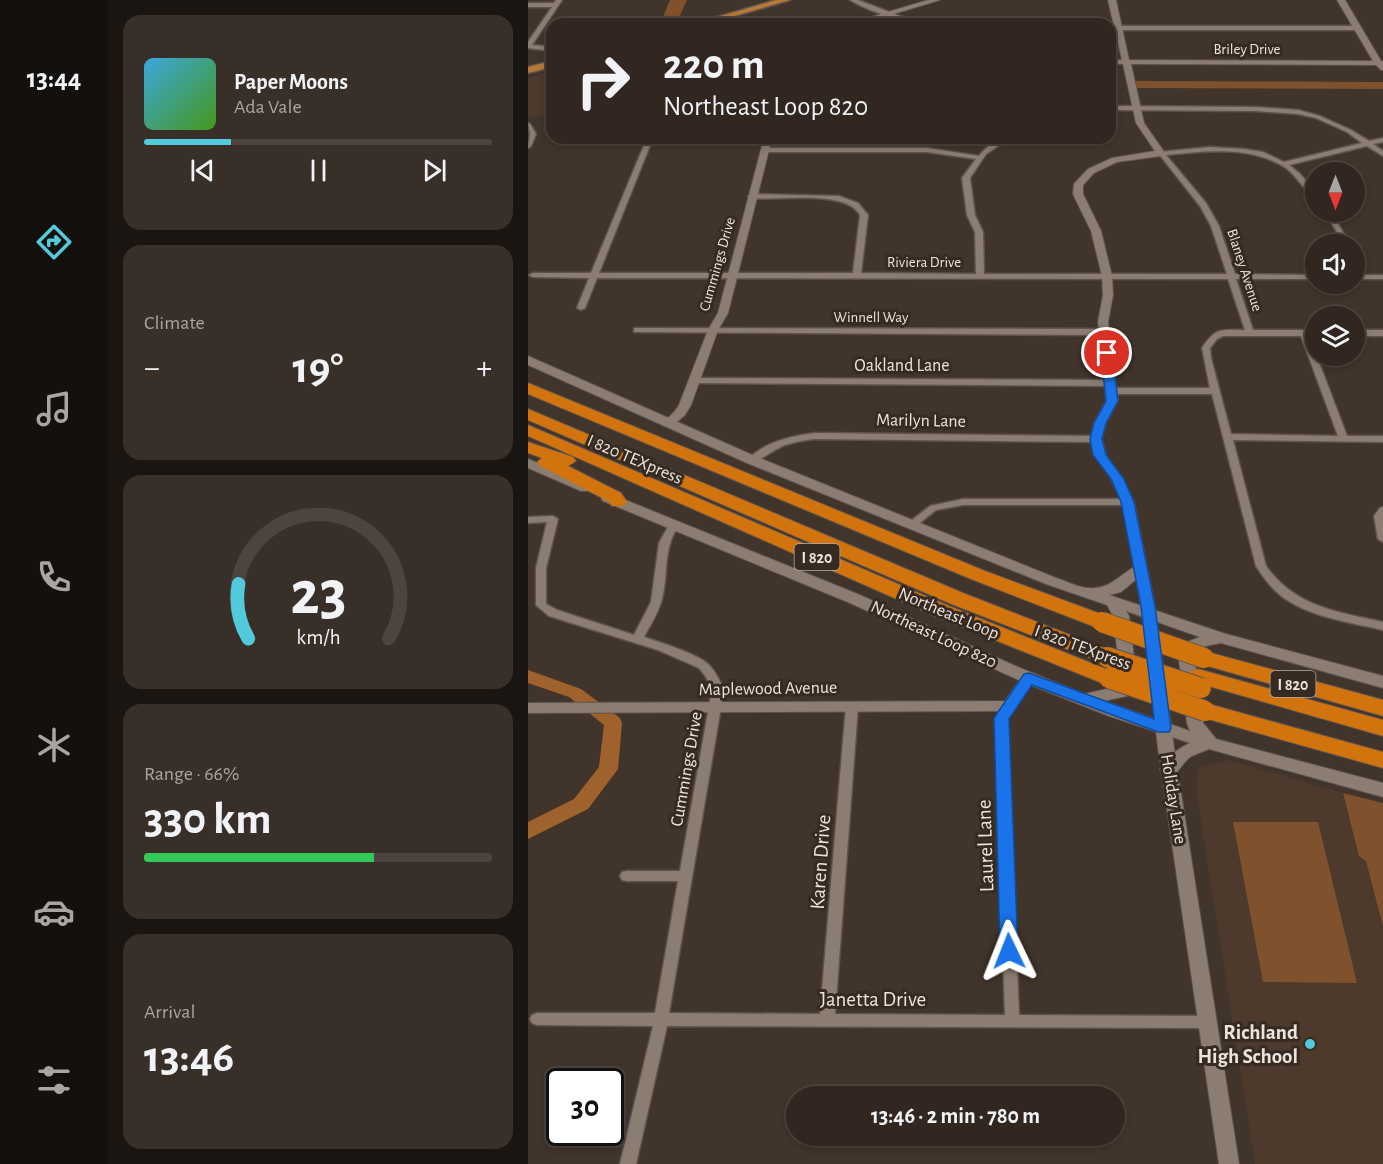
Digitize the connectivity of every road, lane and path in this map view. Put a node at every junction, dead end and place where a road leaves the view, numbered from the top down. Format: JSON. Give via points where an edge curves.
{"nodes":[{"id":1,"x":786,"y":0,"type":"edge"},
{"id":2,"x":853,"y":0,"type":"edge"},
{"id":3,"x":936,"y":0,"type":"edge"},
{"id":4,"x":1112,"y":0,"type":"edge"},
{"id":5,"x":1341,"y":0,"type":"edge"},
{"id":6,"x":557,"y":3,"type":"edge"},
{"id":7,"x":759,"y":3,"type":"edge"},
{"id":8,"x":528,"y":5,"type":"edge"},
{"id":9,"x":887,"y":14,"type":"junction"},
{"id":10,"x":548,"y":18,"type":"edge"},
{"id":11,"x":720,"y":18,"type":"edge"},
{"id":12,"x":873,"y":18,"type":"edge"},
{"id":13,"x":903,"y":18,"type":"edge"},
{"id":14,"x":1113,"y":18,"type":"edge"},
{"id":15,"x":546,"y":20,"type":"edge"},
{"id":16,"x":1116,"y":28,"type":"edge"},
{"id":17,"x":1358,"y":28,"type":"junction"},
{"id":18,"x":1116,"y":33,"type":"edge"},
{"id":19,"x":528,"y":45,"type":"edge"},
{"id":20,"x":546,"y":48,"type":"edge"},
{"id":21,"x":1116,"y":62,"type":"edge"},
{"id":22,"x":1127,"y":62,"type":"junction"},
{"id":23,"x":1380,"y":63,"type":"edge"},
{"id":24,"x":546,"y":66,"type":"edge"},
{"id":25,"x":528,"y":70,"type":"edge"},
{"id":26,"x":1383,"y":71,"type":"edge"},
{"id":27,"x":1116,"y":108,"type":"edge"},
{"id":28,"x":1137,"y":108,"type":"junction"},
{"id":29,"x":528,"y":125,"type":"edge"},
{"id":30,"x":1383,"y":140,"type":"edge"},
{"id":31,"x":648,"y":144,"type":"edge"},
{"id":32,"x":766,"y":144,"type":"edge"},
{"id":33,"x":997,"y":144,"type":"edge"},
{"id":34,"x":1369,"y":144,"type":"junction"},
{"id":35,"x":528,"y":146,"type":"edge"},
{"id":36,"x":765,"y":150,"type":"junction"},
{"id":37,"x":1161,"y":153,"type":"junction"},
{"id":38,"x":1383,"y":154,"type":"edge"},
{"id":39,"x":980,"y":158,"type":"junction"},
{"id":40,"x":1283,"y":164,"type":"junction"},
{"id":41,"x":1305,"y":184,"type":"edge"},
{"id":42,"x":752,"y":196,"type":"junction"},
{"id":43,"x":595,"y":274,"type":"junction"},
{"id":44,"x":734,"y":274,"type":"junction"},
{"id":45,"x":533,"y":275,"type":"dead end"},
{"id":46,"x":857,"y":275,"type":"junction"},
{"id":47,"x":980,"y":275,"type":"junction"},
{"id":48,"x":1107,"y":276,"type":"junction"},
{"id":49,"x":1230,"y":276,"type":"junction"},
{"id":50,"x":1305,"y":276,"type":"edge"},
{"id":51,"x":1365,"y":277,"type":"edge"},
{"id":52,"x":1383,"y":277,"type":"edge"},
{"id":53,"x":581,"y":308,"type":"dead end"},
{"id":54,"x":637,"y":330,"type":"dead end"},
{"id":55,"x":713,"y":330,"type":"junction"},
{"id":56,"x":1104,"y":332,"type":"junction"},
{"id":57,"x":1250,"y":333,"type":"junction"},
{"id":58,"x":1304,"y":333,"type":"joint"},
{"id":59,"x":1365,"y":333,"type":"edge"},
{"id":60,"x":1383,"y":333,"type":"edge"},
{"id":61,"x":528,"y":360,"type":"edge"},
{"id":62,"x":528,"y":375,"type":"edge"},
{"id":63,"x":694,"y":381,"type":"junction"},
{"id":64,"x":1111,"y":387,"type":"junction"},
{"id":65,"x":528,"y":388,"type":"edge"},
{"id":66,"x":1215,"y":391,"type":"junction"},
{"id":67,"x":528,"y":404,"type":"edge"},
{"id":68,"x":528,"y":414,"type":"edge"},
{"id":69,"x":668,"y":424,"type":"junction"},
{"id":70,"x":528,"y":430,"type":"edge"},
{"id":71,"x":1229,"y":436,"type":"junction"},
{"id":72,"x":1343,"y":438,"type":"junction"},
{"id":73,"x":1096,"y":439,"type":"junction"},
{"id":74,"x":1383,"y":439,"type":"edge"},
{"id":75,"x":528,"y":447,"type":"edge"},
{"id":76,"x":528,"y":452,"type":"edge"},
{"id":77,"x":692,"y":456,"type":"junction"},
{"id":78,"x":752,"y":460,"type":"junction"},
{"id":79,"x":528,"y":463,"type":"edge"},
{"id":80,"x":618,"y":502,"type":"junction"},
{"id":81,"x":1128,"y":502,"type":"junction"},
{"id":82,"x":1383,"y":510,"type":"edge"},
{"id":83,"x":528,"y":520,"type":"edge"},
{"id":84,"x":912,"y":524,"type":"junction"},
{"id":85,"x":674,"y":525,"type":"junction"},
{"id":86,"x":1383,"y":539,"type":"edge"},
{"id":87,"x":1140,"y":569,"type":"junction"},
{"id":88,"x":1086,"y":594,"type":"junction"},
{"id":89,"x":1113,"y":603,"type":"junction"},
{"id":90,"x":1149,"y":614,"type":"junction"},
{"id":91,"x":1383,"y":626,"type":"edge"},
{"id":92,"x":1221,"y":638,"type":"junction"},
{"id":93,"x":637,"y":640,"type":"junction"},
{"id":94,"x":1108,"y":660,"type":"junction"},
{"id":95,"x":1201,"y":674,"type":"junction"},
{"id":96,"x":1029,"y":678,"type":"junction"},
{"id":97,"x":1383,"y":682,"type":"edge"},
{"id":98,"x":1084,"y":699,"type":"junction"},
{"id":99,"x":852,"y":706,"type":"junction"},
{"id":100,"x":1009,"y":706,"type":"junction"},
{"id":101,"x":528,"y":708,"type":"edge"},
{"id":102,"x":715,"y":708,"type":"junction"},
{"id":103,"x":1383,"y":708,"type":"edge"},
{"id":104,"x":1163,"y":728,"type":"junction"},
{"id":105,"x":1383,"y":728,"type":"edge"},
{"id":106,"x":1383,"y":740,"type":"edge"},
{"id":107,"x":1209,"y":741,"type":"junction"},
{"id":108,"x":1383,"y":760,"type":"edge"},
{"id":109,"x":1169,"y":769,"type":"junction"},
{"id":110,"x":1383,"y":790,"type":"edge"},
{"id":111,"x":627,"y":876,"type":"dead end"},
{"id":112,"x":686,"y":876,"type":"junction"},
{"id":113,"x":537,"y":1019,"type":"dead end"},
{"id":114,"x":661,"y":1020,"type":"junction"},
{"id":115,"x":827,"y":1020,"type":"junction"},
{"id":116,"x":1012,"y":1021,"type":"junction"},
{"id":117,"x":1208,"y":1022,"type":"junction"},
{"id":118,"x":628,"y":1164,"type":"edge"},
{"id":119,"x":1229,"y":1164,"type":"edge"}],
"edges":[{"from":1,"to":7,"type":"main road"},
{"from":2,"to":9,"type":"street"},
{"from":3,"to":9,"type":"street"},
{"from":4,"to":14,"type":"street","name":"Blaney Avenue"},
{"from":5,"to":17,"type":"street"},
{"from":6,"to":8,"type":"street"},
{"from":6,"to":10,"type":"street"},
{"from":7,"to":11,"type":"main road"},
{"from":9,"to":12,"type":"street"},
{"from":9,"to":13,"type":"street"},
{"from":15,"to":19,"type":"street"},
{"from":16,"to":17,"type":"street"},
{"from":17,"to":23,"type":"street"},
{"from":18,"to":22,"type":"street","name":"Blaney Avenue"},
{"from":19,"to":20,"type":"street"},
{"from":21,"to":22,"type":"street","name":"Briley Drive"},
{"from":22,"to":23,"type":"street","name":"Briley Drive"},
{"from":22,"to":28,"type":"street","name":"Blaney Avenue"},
{"from":23,"to":26,"type":"street"},
{"from":24,"to":25,"type":"main road"},
{"from":27,"to":28,"type":"street"},
{"from":28,"to":34,"type":"street","via":[[1298,112],[1330,122]]},
{"from":28,"to":37,"type":"street","name":"Blaney Avenue","via":[[1144,131]]},
{"from":29,"to":35,"type":"street","via":[[533,136]]},
{"from":30,"to":34,"type":"street"},
{"from":31,"to":43,"type":"street"},
{"from":32,"to":36,"type":"street","name":"Cummings Drive"},
{"from":33,"to":39,"type":"street"},
{"from":34,"to":38,"type":"street"},
{"from":34,"to":40,"type":"street"},
{"from":36,"to":39,"type":"street","via":[[927,150]]},
{"from":36,"to":42,"type":"street","name":"Cummings Drive"},
{"from":37,"to":40,"type":"street","via":[[1232,149]]},
{"from":37,"to":48,"type":"street","via":[[1104,164],[1087,173],[1079,184],[1078,194],[1096,231]]},
{"from":37,"to":49,"type":"street","name":"Blaney Avenue","via":[[1207,212],[1218,233]]},
{"from":39,"to":47,"type":"street","via":[[966,178],[971,215],[979,232]]},
{"from":40,"to":41,"type":"street"},
{"from":42,"to":44,"type":"street","name":"Cummings Drive"},
{"from":42,"to":46,"type":"street","via":[[834,197],[860,207],[864,215]]},
{"from":43,"to":44,"type":"street","name":"Riviera Drive"},
{"from":43,"to":45,"type":"street","name":"Riviera Drive"},
{"from":43,"to":53,"type":"street"},
{"from":44,"to":46,"type":"street","name":"Riviera Drive"},
{"from":44,"to":55,"type":"street","name":"Cummings Drive","via":[[723,313]]},
{"from":46,"to":47,"type":"street","name":"Riviera Drive"},
{"from":47,"to":48,"type":"street","name":"Riviera Drive"},
{"from":48,"to":49,"type":"street","name":"Riviera Drive"},
{"from":48,"to":56,"type":"street"},
{"from":49,"to":50,"type":"street","name":"Riviera Drive"},
{"from":49,"to":57,"type":"street","name":"Blaney Avenue"},
{"from":51,"to":52,"type":"street"},
{"from":54,"to":55,"type":"street","name":"Winnell Way"},
{"from":55,"to":56,"type":"street","name":"Winnell Way"},
{"from":55,"to":63,"type":"street","name":"Cummings Drive"},
{"from":56,"to":64,"type":"street"},
{"from":57,"to":58,"type":"street"},
{"from":57,"to":66,"type":"street","name":"Blaney Avenue","via":[[1222,333],[1206,348]]},
{"from":58,"to":72,"type":"street"},
{"from":59,"to":60,"type":"street"},
{"from":61,"to":69,"type":"main road"},
{"from":62,"to":77,"type":"highway","via":[[680,443]]},
{"from":63,"to":64,"type":"street","name":"Oakland Lane"},
{"from":63,"to":69,"type":"street","name":"Cummings Drive","via":[[681,413]]},
{"from":64,"to":66,"type":"street","name":"Oakland Lane"},
{"from":64,"to":73,"type":"street","via":[[1111,405]]},
{"from":65,"to":77,"type":"highway","number":"I 820"},
{"from":66,"to":71,"type":"street","name":"Blaney Avenue"},
{"from":67,"to":94,"type":"highway","name":"I 820 TEXpress","via":[[964,590]]},
{"from":68,"to":94,"type":"highway","name":"I 820 TEXpress"},
{"from":69,"to":78,"type":"main road"},
{"from":70,"to":94,"type":"highway","name":"Northeast Loop","number":"I 820","via":[[931,606]]},
{"from":71,"to":72,"type":"street"},
{"from":71,"to":91,"type":"street","name":"Blaney Avenue","via":[[1263,569],[1277,589],[1295,601]]},
{"from":72,"to":74,"type":"street"},
{"from":73,"to":78,"type":"street","name":"Marilyn Lane","via":[[815,436],[794,439]]},
{"from":73,"to":81,"type":"street","name":"Holiday Lane","via":[[1100,455]]},
{"from":75,"to":94,"type":"highway","via":[[934,619],[1095,678]]},
{"from":76,"to":80,"type":"highway"},
{"from":77,"to":95,"type":"highway","number":"I 820","bridge":true,"via":[[1050,604],[1102,621]]},
{"from":78,"to":84,"type":"main road"},
{"from":79,"to":80,"type":"main road","name":"Northeast Loop 820"},
{"from":80,"to":85,"type":"main road","name":"Northeast Loop 820"},
{"from":81,"to":84,"type":"street","via":[[963,502],[933,508]]},
{"from":81,"to":87,"type":"street","name":"Holiday Lane"},
{"from":82,"to":86,"type":"street","via":[[1379,516]]},
{"from":83,"to":93,"type":"street","name":"Cummings Drive","via":[[553,519],[541,568],[541,605],[553,613]]},
{"from":84,"to":88,"type":"main road"},
{"from":85,"to":93,"type":"street","via":[[667,533],[660,558],[657,599]]},
{"from":85,"to":96,"type":"main road","name":"Northeast Loop 820","via":[[859,600]]},
{"from":87,"to":88,"type":"main road","via":[[1116,589]]},
{"from":87,"to":90,"type":"street","name":"Holiday Lane"},
{"from":88,"to":89,"type":"main road"},
{"from":89,"to":90,"type":"main road"},
{"from":89,"to":98,"type":"main road","via":[[1121,616],[1129,682],[1121,692]]},
{"from":90,"to":92,"type":"main road"},
{"from":90,"to":104,"type":"street","name":"Holiday Lane"},
{"from":92,"to":97,"type":"main road"},
{"from":92,"to":107,"type":"main road","via":[[1196,643],[1186,653],[1195,723]]},
{"from":93,"to":102,"type":"street","name":"Cummings Drive","via":[[703,665],[718,689]]},
{"from":94,"to":95,"type":"highway","name":"I 820 TEXpress","bridge":true},
{"from":94,"to":108,"type":"highway","name":"Northeast Loop","number":"I 820","bridge":true,"via":[[1204,711]]},
{"from":95,"to":103,"type":"highway","number":"I 820"},
{"from":95,"to":105,"type":"highway","name":"I 820 TEXpress"},
{"from":95,"to":106,"type":"highway","name":"I 820 TEXpress"},
{"from":96,"to":98,"type":"main road","name":"Northeast Loop 820"},
{"from":96,"to":100,"type":"street","name":"Laurel Lane"},
{"from":98,"to":104,"type":"main road","name":"Northeast Loop 820"},
{"from":99,"to":100,"type":"street","name":"Maplewood Avenue"},
{"from":99,"to":102,"type":"street","name":"Maplewood Avenue"},
{"from":99,"to":115,"type":"street","name":"Karen Drive"},
{"from":100,"to":116,"type":"street","name":"Laurel Lane","via":[[1001,718]]},
{"from":101,"to":102,"type":"street","name":"Maplewood Avenue"},
{"from":102,"to":112,"type":"street","name":"Cummings Drive"},
{"from":104,"to":107,"type":"main road","name":"Northeast Loop 820"},
{"from":104,"to":109,"type":"street","name":"Holiday Lane"},
{"from":107,"to":109,"type":"main road","via":[[1184,753]]},
{"from":107,"to":110,"type":"main road","name":"Northeast Loop 820"},
{"from":109,"to":117,"type":"street","name":"Holiday Lane"},
{"from":111,"to":112,"type":"street"},
{"from":112,"to":114,"type":"street","name":"Cummings Drive"},
{"from":113,"to":114,"type":"street","name":"Janetta Drive"},
{"from":114,"to":115,"type":"street","name":"Janetta Drive"},
{"from":114,"to":118,"type":"street","name":"Cummings Drive"},
{"from":115,"to":116,"type":"street","name":"Janetta Drive"},
{"from":116,"to":117,"type":"street","name":"Janetta Drive"},
{"from":117,"to":119,"type":"street","name":"Holiday Lane"}]}
